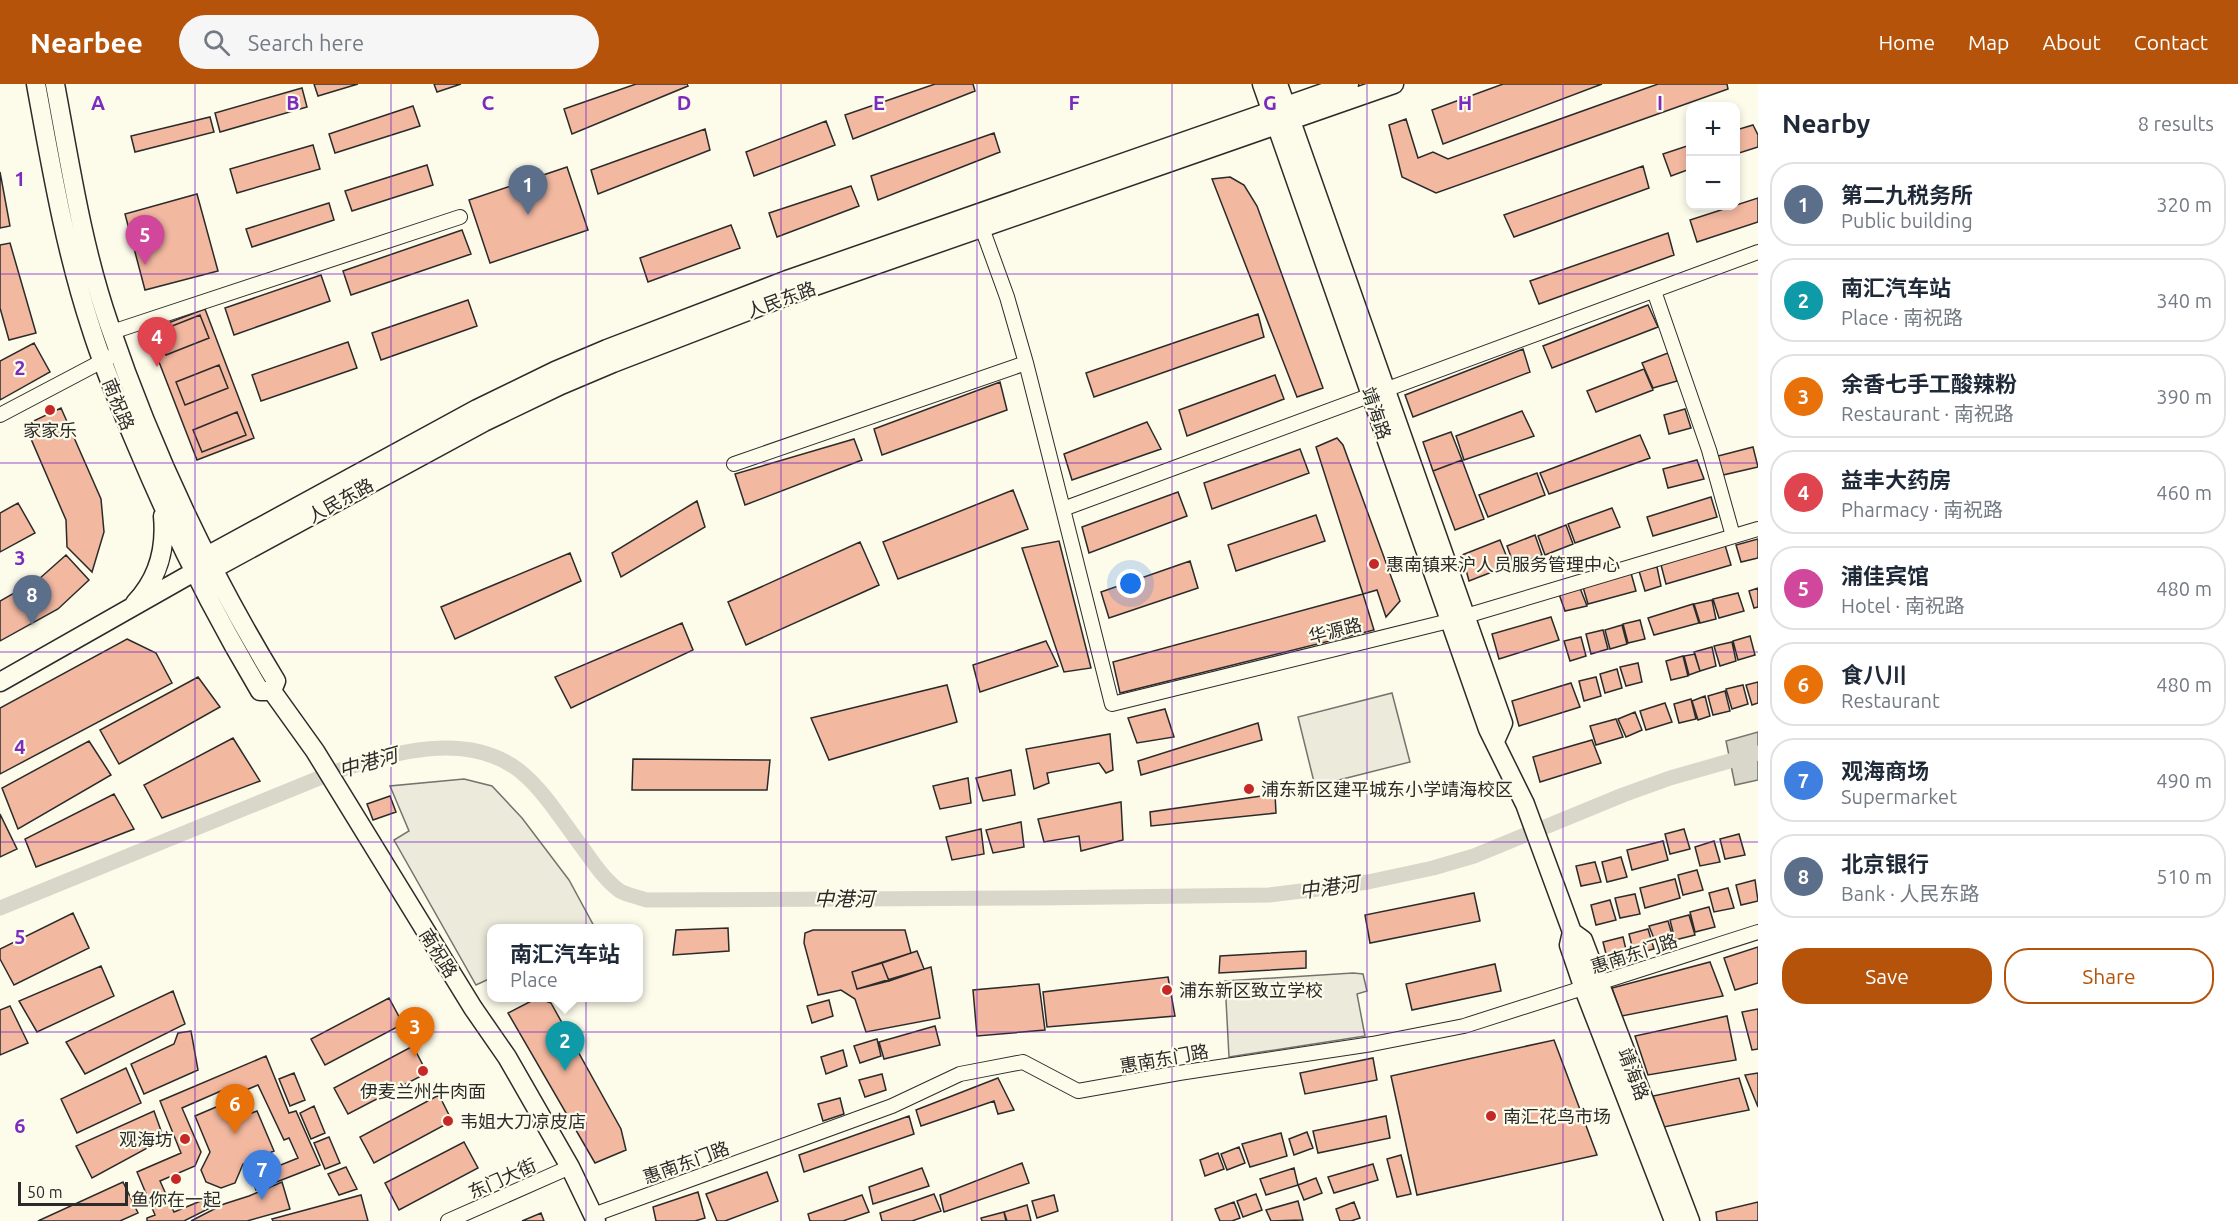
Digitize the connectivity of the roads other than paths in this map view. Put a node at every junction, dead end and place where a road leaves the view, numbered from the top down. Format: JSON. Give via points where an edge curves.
{"nodes":[{"id":1,"x":36,"y":84,"type":"edge"},
{"id":2,"x":55,"y":84,"type":"edge"},
{"id":3,"x":1262,"y":84,"type":"edge"},
{"id":4,"x":1278,"y":84,"type":"edge"},
{"id":5,"x":1349,"y":84,"type":"edge"},
{"id":6,"x":1394,"y":84,"type":"edge"},
{"id":7,"x":1281,"y":116,"type":"junction"},
{"id":8,"x":460,"y":217,"type":"dead end"},
{"id":9,"x":982,"y":228,"type":"junction"},
{"id":10,"x":1758,"y":252,"type":"edge"},
{"id":11,"x":1654,"y":291,"type":"junction"},
{"id":12,"x":112,"y":332,"type":"junction"},
{"id":13,"x":119,"y":352,"type":"junction"},
{"id":14,"x":103,"y":361,"type":"junction"},
{"id":15,"x":1026,"y":363,"type":"junction"},
{"id":16,"x":1378,"y":393,"type":"junction"},
{"id":17,"x":0,"y":415,"type":"edge"},
{"id":18,"x":734,"y":464,"type":"dead end"},
{"id":19,"x":161,"y":501,"type":"junction"},
{"id":20,"x":1063,"y":509,"type":"junction"},
{"id":21,"x":1758,"y":529,"type":"edge"},
{"id":22,"x":1733,"y":536,"type":"junction"},
{"id":23,"x":210,"y":563,"type":"junction"},
{"id":24,"x":194,"y":572,"type":"junction"},
{"id":25,"x":119,"y":615,"type":"junction"},
{"id":26,"x":1457,"y":618,"type":"junction"},
{"id":27,"x":0,"y":682,"type":"edge"},
{"id":28,"x":272,"y":691,"type":"junction"},
{"id":29,"x":1758,"y":932,"type":"edge"},
{"id":30,"x":1592,"y":986,"type":"junction"},
{"id":31,"x":570,"y":1167,"type":"junction"},
{"id":32,"x":594,"y":1218,"type":"edge"},
{"id":33,"x":448,"y":1221,"type":"edge"},
{"id":34,"x":1674,"y":1221,"type":"edge"},
{"id":35,"x":1690,"y":1221,"type":"edge"}],
"edges":[{"from":1,"to":14,"type":"main road","name":"南祝路","via":[[65,233]]},
{"from":2,"to":12,"type":"main road","name":"南祝路","via":[[83,229]]},
{"from":3,"to":7,"type":"main road","name":"靖海路"},
{"from":4,"to":7,"type":"main road","name":"靖海路"},
{"from":5,"to":7,"type":"main road","name":"人民东路"},
{"from":6,"to":7,"type":"main road","name":"人民东路"},
{"from":7,"to":9,"type":"main road","name":"人民东路"},
{"from":7,"to":16,"type":"main road","name":"靖海路"},
{"from":7,"to":23,"type":"main road","name":"人民东路","via":[[788,280],[607,349],[477,409]]},
{"from":8,"to":12,"type":"street"},
{"from":9,"to":15,"type":"street"},
{"from":9,"to":23,"type":"main road","name":"人民东路","via":[[771,302],[561,385]]},
{"from":10,"to":11,"type":"street"},
{"from":11,"to":16,"type":"street"},
{"from":11,"to":22,"type":"street","via":[[1709,450]]},
{"from":12,"to":13,"type":"main road","name":"南祝路"},
{"from":13,"to":14,"type":"street"},
{"from":13,"to":23,"type":"main road","name":"南祝路"},
{"from":14,"to":17,"type":"street"},
{"from":14,"to":19,"type":"main road","name":"南祝路"},
{"from":15,"to":18,"type":"street"},
{"from":15,"to":20,"type":"street"},
{"from":16,"to":20,"type":"street"},
{"from":16,"to":26,"type":"main road","name":"靖海路"},
{"from":19,"to":24,"type":"main road","name":"南祝路"},
{"from":19,"to":25,"type":"main road","via":[[165,535],[159,564],[137,601]]},
{"from":20,"to":26,"type":"street","name":"华源路","via":[[1112,704]]},
{"from":21,"to":22,"type":"street","name":"华源路"},
{"from":22,"to":26,"type":"street","name":"华源路"},
{"from":23,"to":24,"type":"main road","name":"人民东路"},
{"from":23,"to":28,"type":"main road","name":"南祝路","via":[[276,681]]},
{"from":24,"to":25,"type":"main road","name":"人民东路"},
{"from":24,"to":28,"type":"main road","name":"南祝路","via":[[260,691]]},
{"from":25,"to":27,"type":"main road","name":"人民东路"},
{"from":26,"to":30,"type":"main road","name":"靖海路","via":[[1503,723],[1495,741],[1525,804],[1572,932],[1583,940]]},
{"from":28,"to":31,"type":"main road","name":"南祝路","via":[[315,751],[507,1057]]},
{"from":29,"to":30,"type":"street","name":"惠南东门路"},
{"from":30,"to":32,"type":"street","name":"惠南东门路","via":[[1464,1026],[1078,1091],[1023,1062],[960,1074],[892,1106]]},
{"from":30,"to":34,"type":"main road","name":"靖海路"},
{"from":30,"to":35,"type":"main road","name":"靖海路"},
{"from":31,"to":32,"type":"main road","name":"南祝路"},
{"from":31,"to":33,"type":"street","name":"东门大街"}]}
